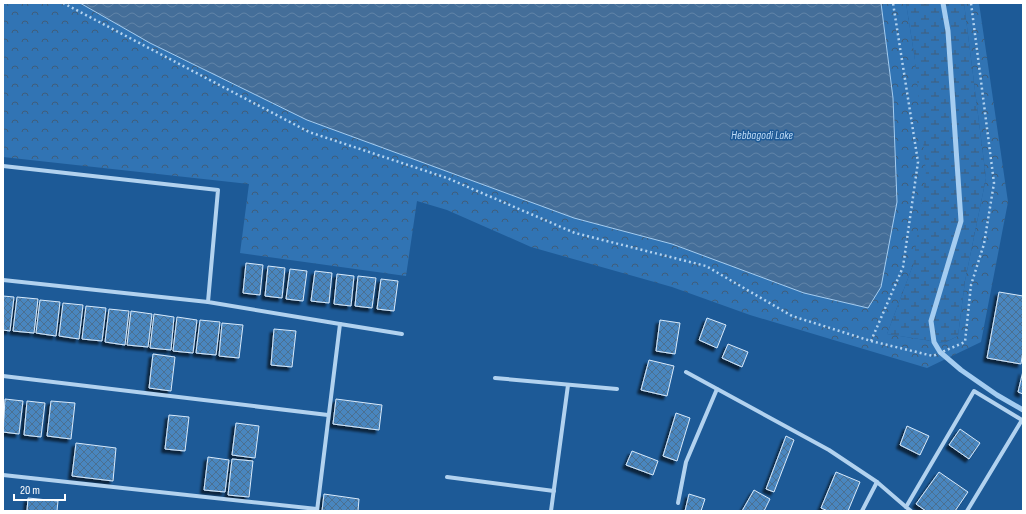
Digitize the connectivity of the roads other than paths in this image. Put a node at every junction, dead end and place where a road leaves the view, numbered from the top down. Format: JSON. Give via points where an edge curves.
{"nodes":[{"id":1,"x":3,"y":166,"type":"edge"},
{"id":2,"x":3,"y":280,"type":"edge"},
{"id":3,"x":208,"y":302,"type":"junction"},
{"id":4,"x":340,"y":324,"type":"junction"},
{"id":5,"x":402,"y":334,"type":"dead end"},
{"id":6,"x":686,"y":372,"type":"dead end"},
{"id":7,"x":3,"y":376,"type":"edge"},
{"id":8,"x":495,"y":378,"type":"dead end"},
{"id":9,"x":568,"y":385,"type":"junction"},
{"id":10,"x":717,"y":389,"type":"junction"},
{"id":11,"x":617,"y":390,"type":"dead end"},
{"id":12,"x":328,"y":415,"type":"junction"},
{"id":13,"x":3,"y":475,"type":"edge"},
{"id":14,"x":447,"y":477,"type":"dead end"},
{"id":15,"x":877,"y":482,"type":"junction"},
{"id":16,"x":554,"y":491,"type":"junction"},
{"id":17,"x":678,"y":503,"type":"dead end"},
{"id":18,"x":906,"y":507,"type":"junction"},
{"id":19,"x":317,"y":510,"type":"edge"},
{"id":20,"x":551,"y":511,"type":"edge"},
{"id":21,"x":862,"y":511,"type":"edge"},
{"id":22,"x":911,"y":511,"type":"edge"},
{"id":23,"x":967,"y":511,"type":"edge"}],
"edges":[{"from":1,"to":3,"type":"street","via":[[218,190]]},
{"from":2,"to":3,"type":"street"},
{"from":3,"to":4,"type":"street"},
{"from":4,"to":5,"type":"street"},
{"from":4,"to":12,"type":"street"},
{"from":6,"to":10,"type":"street"},
{"from":7,"to":12,"type":"street"},
{"from":8,"to":9,"type":"street"},
{"from":9,"to":11,"type":"street"},
{"from":9,"to":16,"type":"street"},
{"from":10,"to":15,"type":"street","via":[[829,450]]},
{"from":10,"to":17,"type":"street","via":[[686,462]]},
{"from":12,"to":19,"type":"street"},
{"from":13,"to":19,"type":"street"},
{"from":14,"to":16,"type":"street"},
{"from":15,"to":18,"type":"street"},
{"from":15,"to":21,"type":"street"},
{"from":16,"to":20,"type":"street"},
{"from":18,"to":22,"type":"street"},
{"from":18,"to":23,"type":"street","via":[[974,391],[1022,420]]}]}
